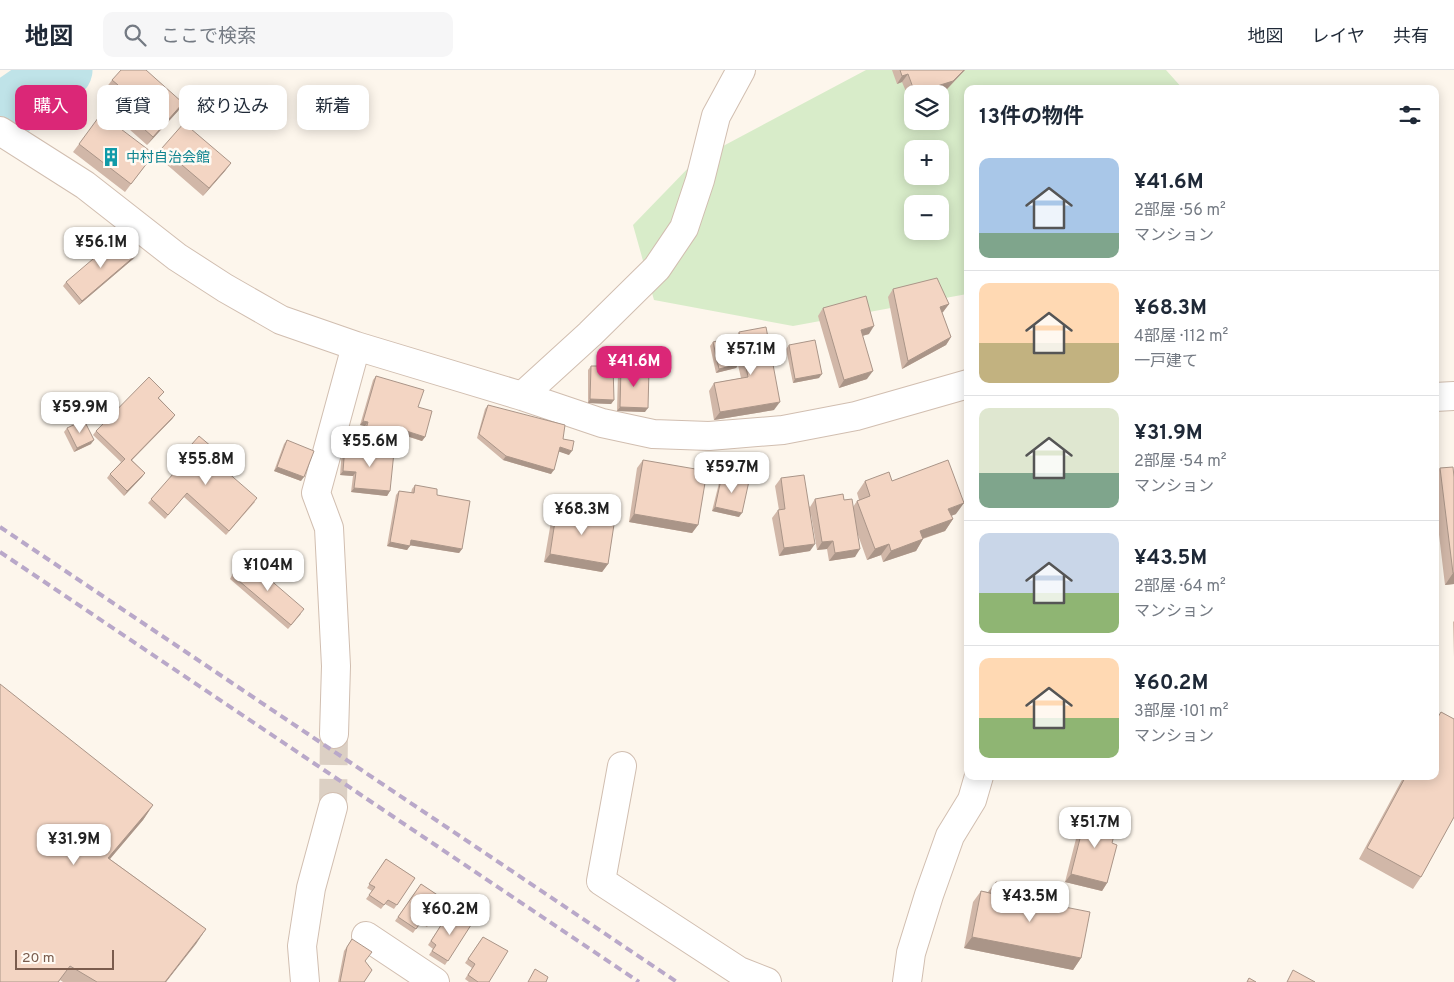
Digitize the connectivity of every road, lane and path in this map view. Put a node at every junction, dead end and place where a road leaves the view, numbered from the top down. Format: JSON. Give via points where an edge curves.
{"nodes":[{"id":1,"x":741,"y":70,"type":"edge"},
{"id":2,"x":4,"y":134,"type":"edge"},
{"id":3,"x":356,"y":346,"type":"junction"},
{"id":4,"x":964,"y":385,"type":"edge"},
{"id":5,"x":522,"y":396,"type":"junction"},
{"id":6,"x":1454,"y":396,"type":"edge"},
{"id":7,"x":1439,"y":397,"type":"edge"},
{"id":8,"x":334,"y":734,"type":"tunnel mouth"},
{"id":9,"x":622,"y":766,"type":"dead end"},
{"id":10,"x":978,"y":780,"type":"edge"},
{"id":11,"x":334,"y":807,"type":"tunnel mouth"},
{"id":12,"x":366,"y":936,"type":"dead end"},
{"id":13,"x":305,"y":982,"type":"edge"},
{"id":14,"x":434,"y":982,"type":"edge"},
{"id":15,"x":768,"y":982,"type":"edge"},
{"id":16,"x":907,"y":982,"type":"edge"}],
"edges":[{"from":1,"to":5,"type":"street","via":[[716,116],[684,228],[658,268]]},
{"from":2,"to":3,"type":"street","via":[[85,185],[177,257],[224,288],[282,320]]},
{"from":3,"to":5,"type":"street"},
{"from":3,"to":8,"type":"street","via":[[316,493],[328,528],[336,666]]},
{"from":4,"to":5,"type":"street","via":[[856,416],[783,430],[708,436],[653,434],[602,423]]},
{"from":6,"to":7,"type":"street"},
{"from":9,"to":15,"type":"street","via":[[601,881],[739,971]]},
{"from":10,"to":16,"type":"street","via":[[972,800],[950,836],[929,895],[911,953]]},
{"from":11,"to":13,"type":"street","via":[[311,888],[303,936]]},
{"from":12,"to":14,"type":"street"}]}
